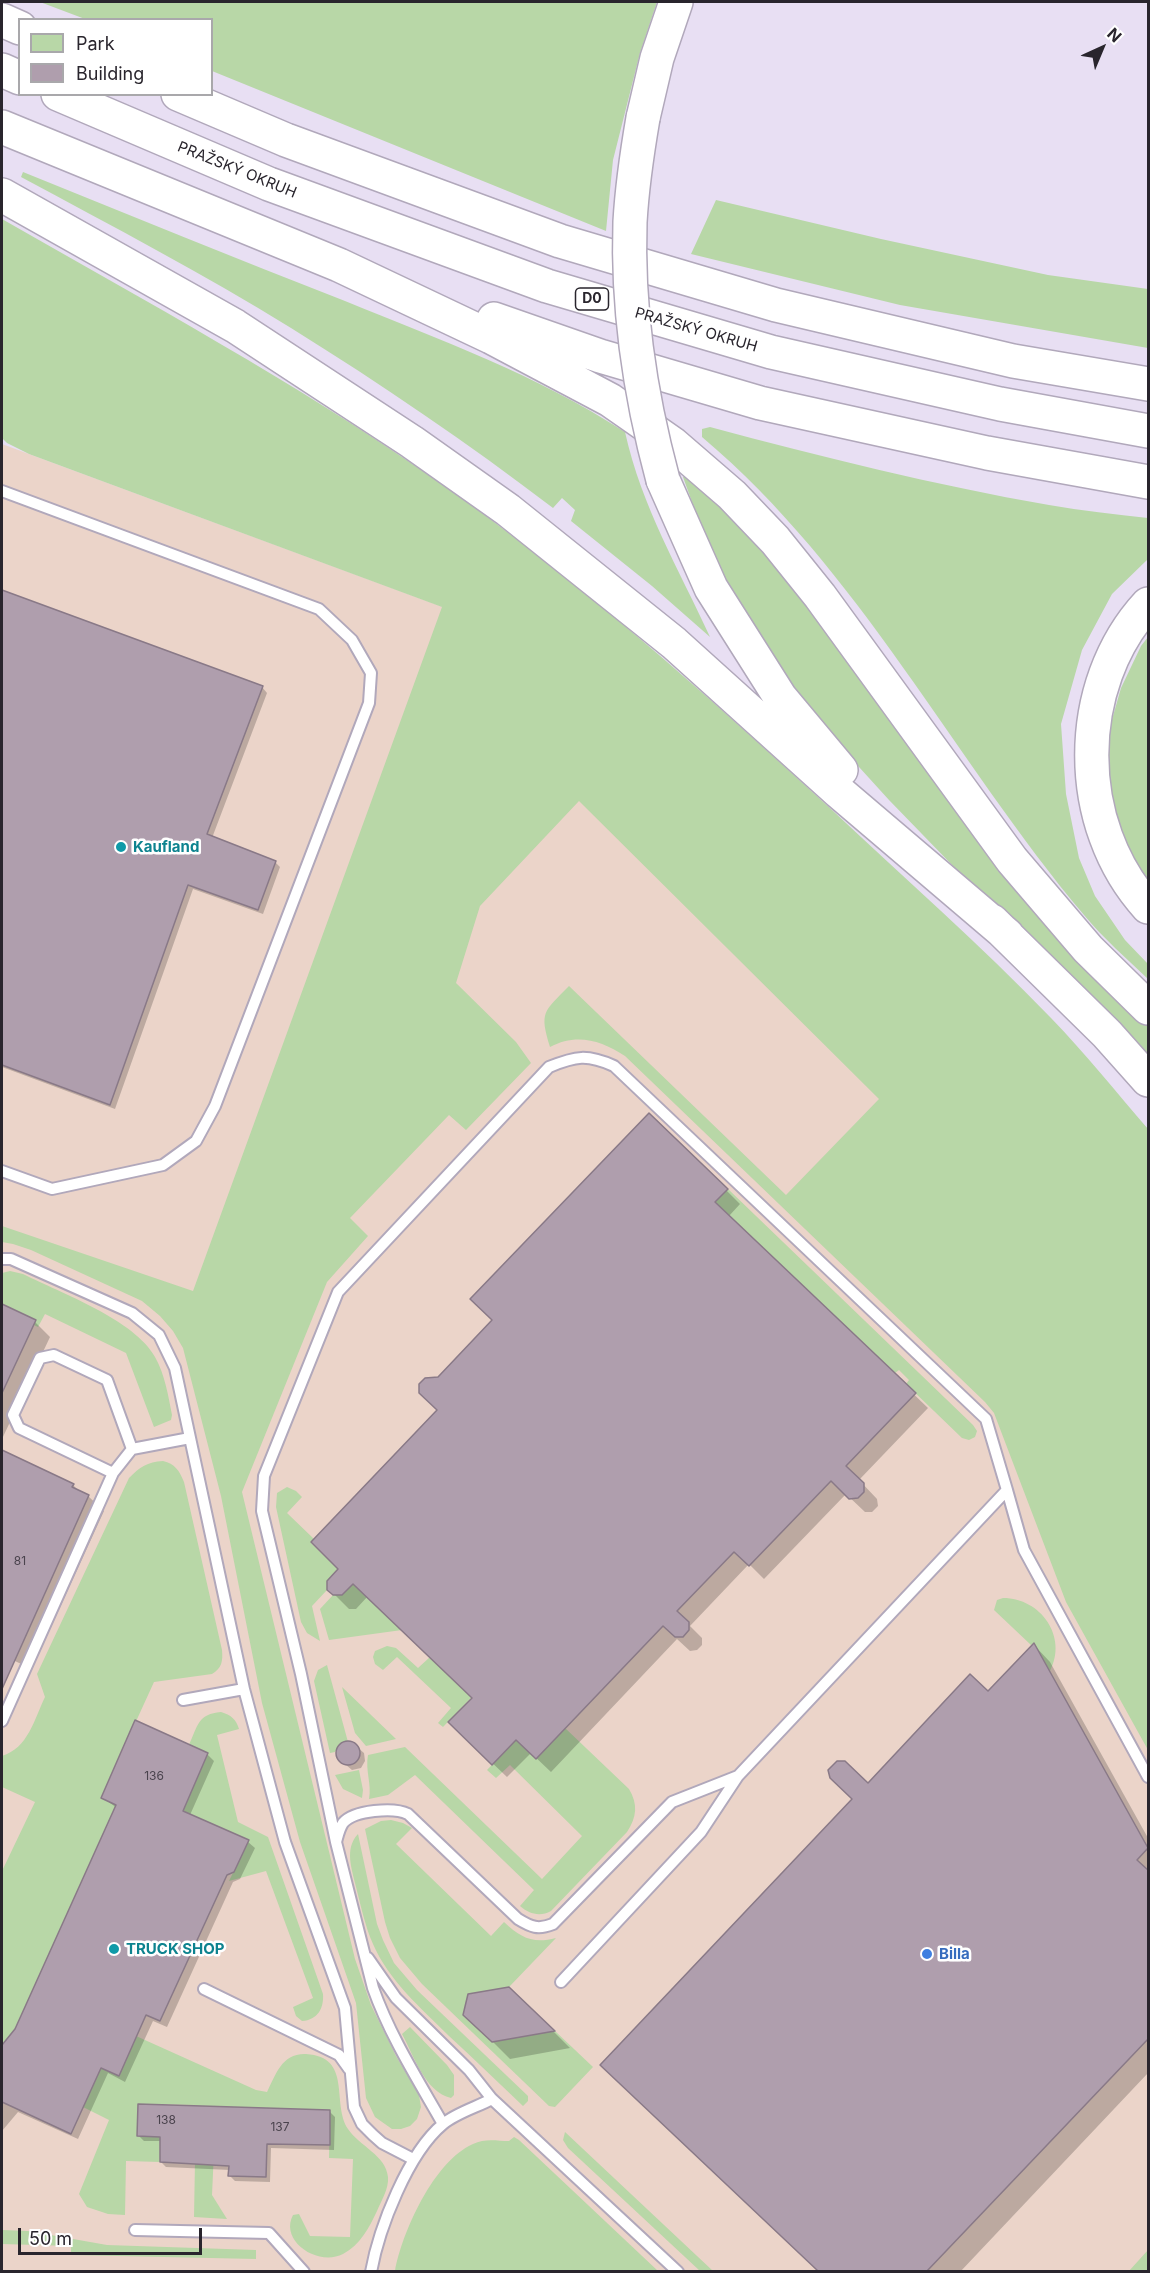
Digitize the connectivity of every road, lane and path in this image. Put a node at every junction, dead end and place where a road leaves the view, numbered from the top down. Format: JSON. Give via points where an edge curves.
{"nodes":[{"id":1,"x":676,"y":2,"type":"edge"},
{"id":2,"x":2,"y":20,"type":"edge"},
{"id":3,"x":18,"y":27,"type":"edge"},
{"id":4,"x":2,"y":70,"type":"edge"},
{"id":5,"x":18,"y":77,"type":"edge"},
{"id":6,"x":63,"y":96,"type":"edge"},
{"id":7,"x":183,"y":96,"type":"edge"},
{"id":8,"x":2,"y":128,"type":"edge"},
{"id":9,"x":2,"y":195,"type":"edge"},
{"id":10,"x":339,"y":265,"type":"junction"},
{"id":11,"x":1149,"y":384,"type":"edge"},
{"id":12,"x":1149,"y":430,"type":"edge"},
{"id":13,"x":1149,"y":482,"type":"edge"},
{"id":14,"x":2,"y":491,"type":"edge"},
{"id":15,"x":1149,"y":604,"type":"edge"},
{"id":16,"x":1149,"y":907,"type":"edge"},
{"id":17,"x":1007,"y":935,"type":"junction"},
{"id":18,"x":1149,"y":1008,"type":"edge"},
{"id":19,"x":1149,"y":1080,"type":"edge"},
{"id":20,"x":2,"y":1171,"type":"edge"},
{"id":21,"x":2,"y":1259,"type":"edge"},
{"id":22,"x":190,"y":1438,"type":"junction"},
{"id":23,"x":132,"y":1449,"type":"junction"},
{"id":24,"x":113,"y":1473,"type":"junction"},
{"id":25,"x":1007,"y":1490,"type":"junction"},
{"id":26,"x":244,"y":1689,"type":"junction"},
{"id":27,"x":183,"y":1700,"type":"dead end"},
{"id":28,"x":2,"y":1721,"type":"edge"},
{"id":29,"x":738,"y":1776,"type":"junction"},
{"id":30,"x":1149,"y":1777,"type":"edge"},
{"id":31,"x":336,"y":1842,"type":"junction"},
{"id":32,"x":362,"y":1947,"type":"junction"},
{"id":33,"x":561,"y":1982,"type":"dead end"},
{"id":34,"x":204,"y":1989,"type":"dead end"},
{"id":35,"x":350,"y":2070,"type":"junction"},
{"id":36,"x":492,"y":2099,"type":"junction"},
{"id":37,"x":443,"y":2124,"type":"junction"},
{"id":38,"x":413,"y":2159,"type":"junction"},
{"id":39,"x":135,"y":2230,"type":"dead end"},
{"id":40,"x":304,"y":2271,"type":"edge"},
{"id":41,"x":371,"y":2271,"type":"edge"},
{"id":42,"x":678,"y":2271,"type":"edge"}],
"edges":[{"from":1,"to":17,"type":"highway","bridge":true,"via":[[643,118],[630,222],[639,378],[663,480],[711,588],[780,697],[856,788]]},
{"from":2,"to":3,"type":"highway"},
{"from":4,"to":5,"type":"highway"},
{"from":6,"to":12,"type":"highway","name":"PRAŽSKÝ OKRUH","number":"D0","via":[[269,184],[547,286],[783,355],[1000,404]]},
{"from":7,"to":11,"type":"highway","via":[[286,140],[560,241],[753,299],[1013,361]]},
{"from":8,"to":10,"type":"highway"},
{"from":9,"to":17,"type":"highway","via":[[236,326],[508,510],[674,643],[839,792]]},
{"from":10,"to":13,"type":"highway","via":[[600,356],[760,403],[987,453]]},
{"from":10,"to":18,"type":"highway","via":[[610,399],[674,444],[732,495],[776,540],[820,596],[1012,860],[1088,949]]},
{"from":14,"to":20,"type":"lane","via":[[320,609],[352,640],[371,673],[369,703],[215,1106],[196,1141],[163,1165],[52,1189]]},
{"from":15,"to":16,"type":"highway","via":[[1127,633],[1102,685],[1094,723],[1092,771],[1096,800],[1113,853]]},
{"from":17,"to":19,"type":"highway"},
{"from":21,"to":22,"type":"lane","via":[[11,1258],[132,1313],[159,1335],[176,1368]]},
{"from":22,"to":23,"type":"lane"},
{"from":22,"to":26,"type":"lane"},
{"from":23,"to":24,"type":"lane"},
{"from":23,"to":24,"type":"lane","via":[[107,1380],[54,1355],[40,1359],[13,1415],[19,1428]]},
{"from":24,"to":28,"type":"lane"},
{"from":25,"to":29,"type":"lane"},
{"from":25,"to":30,"type":"lane","via":[[1024,1550]]},
{"from":25,"to":31,"type":"lane","via":[[986,1419],[614,1066],[594,1057],[568,1059],[549,1067],[338,1292],[264,1476],[262,1510],[302,1674]]},
{"from":26,"to":27,"type":"lane"},
{"from":26,"to":35,"type":"lane","via":[[285,1842],[345,2008]]},
{"from":29,"to":31,"type":"lane","via":[[672,1802],[553,1924],[543,1928],[531,1928],[518,1919],[401,1810],[354,1815],[339,1829]]},
{"from":29,"to":33,"type":"lane","via":[[702,1832]]},
{"from":31,"to":32,"type":"lane"},
{"from":32,"to":36,"type":"lane","via":[[396,1998],[469,2070]]},
{"from":32,"to":37,"type":"lane","via":[[381,2011]]},
{"from":34,"to":35,"type":"lane","via":[[339,2055]]},
{"from":35,"to":38,"type":"lane","via":[[354,2107],[362,2124],[382,2143]]},
{"from":36,"to":37,"type":"lane"},
{"from":36,"to":42,"type":"lane"},
{"from":37,"to":38,"type":"lane"},
{"from":38,"to":41,"type":"lane","via":[[384,2225]]},
{"from":39,"to":40,"type":"lane","via":[[269,2233]]}]}
